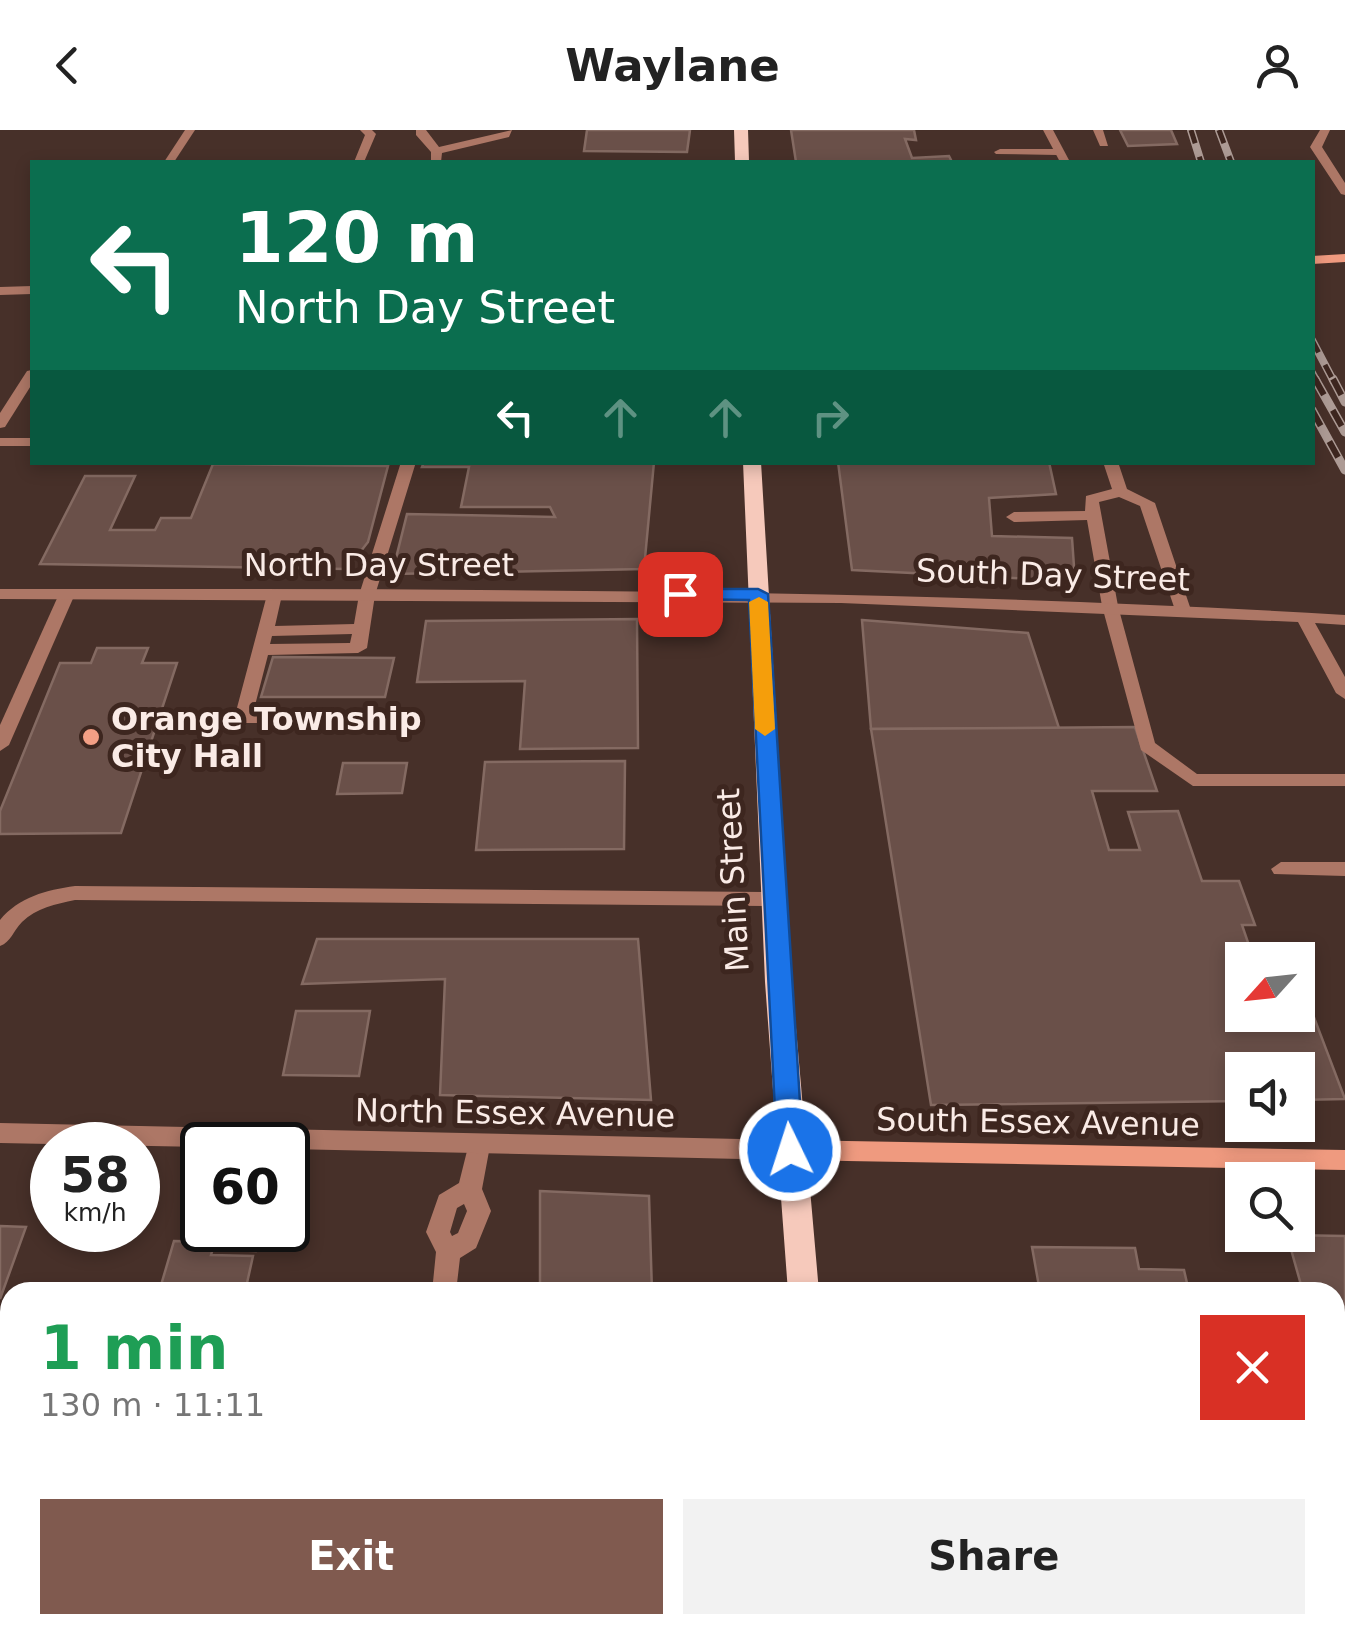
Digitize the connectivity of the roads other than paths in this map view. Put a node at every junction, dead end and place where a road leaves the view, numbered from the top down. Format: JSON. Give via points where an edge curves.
{"nodes":[{"id":1,"x":190,"y":130,"type":"edge"},
{"id":2,"x":364,"y":130,"type":"edge"},
{"id":3,"x":421,"y":130,"type":"edge"},
{"id":4,"x":507,"y":130,"type":"edge"},
{"id":5,"x":741,"y":130,"type":"edge"},
{"id":6,"x":1048,"y":130,"type":"edge"},
{"id":7,"x":1098,"y":130,"type":"edge"},
{"id":8,"x":1325,"y":130,"type":"edge"},
{"id":9,"x":1104,"y":144,"type":"dead end"},
{"id":10,"x":1000,"y":152,"type":"edge"},
{"id":11,"x":436,"y":157,"type":"edge"},
{"id":12,"x":1061,"y":157,"type":"edge"},
{"id":13,"x":170,"y":160,"type":"edge"},
{"id":14,"x":360,"y":160,"type":"edge"},
{"id":15,"x":742,"y":160,"type":"edge"},
{"id":16,"x":1345,"y":192,"type":"edge"},
{"id":17,"x":1345,"y":258,"type":"edge"},
{"id":18,"x":1315,"y":260,"type":"edge"},
{"id":19,"x":30,"y":290,"type":"edge"},
{"id":20,"x":0,"y":291,"type":"edge"},
{"id":21,"x":30,"y":377,"type":"edge"},
{"id":22,"x":0,"y":424,"type":"edge"},
{"id":23,"x":0,"y":442,"type":"edge"},
{"id":24,"x":30,"y":442,"type":"edge"},
{"id":25,"x":408,"y":465,"type":"edge"},
{"id":26,"x":752,"y":465,"type":"edge"},
{"id":27,"x":1111,"y":465,"type":"edge"},
{"id":28,"x":1120,"y":492,"type":"junction"},
{"id":29,"x":1094,"y":515,"type":"junction"},
{"id":30,"x":1014,"y":517,"type":"dead end"},
{"id":31,"x":0,"y":594,"type":"edge"},
{"id":32,"x":68,"y":594,"type":"junction"},
{"id":33,"x":758,"y":594,"type":"junction"},
{"id":34,"x":274,"y":595,"type":"junction"},
{"id":35,"x":367,"y":595,"type":"junction"},
{"id":36,"x":1110,"y":606,"type":"junction"},
{"id":37,"x":1183,"y":610,"type":"junction"},
{"id":38,"x":1303,"y":617,"type":"junction"},
{"id":39,"x":1345,"y":620,"type":"edge"},
{"id":40,"x":263,"y":641,"type":"junction"},
{"id":41,"x":1345,"y":693,"type":"edge"},
{"id":42,"x":364,"y":719,"type":"dead end"},
{"id":43,"x":0,"y":745,"type":"edge"},
{"id":44,"x":1345,"y":780,"type":"edge"},
{"id":45,"x":1281,"y":868,"type":"dead end"},
{"id":46,"x":1345,"y":869,"type":"edge"},
{"id":47,"x":773,"y":899,"type":"junction"},
{"id":48,"x":0,"y":938,"type":"edge"},
{"id":49,"x":0,"y":1133,"type":"edge"},
{"id":50,"x":478,"y":1146,"type":"junction"},
{"id":51,"x":790,"y":1150,"type":"junction"},
{"id":52,"x":1345,"y":1160,"type":"edge"},
{"id":53,"x":445,"y":1282,"type":"edge"},
{"id":54,"x":803,"y":1282,"type":"edge"}],
"edges":[{"from":1,"to":13,"type":"street"},
{"from":2,"to":14,"type":"street","via":[[371,134]]},
{"from":3,"to":11,"type":"street"},
{"from":4,"to":11,"type":"street"},
{"from":5,"to":15,"type":"main road"},
{"from":6,"to":12,"type":"street"},
{"from":7,"to":9,"type":"street"},
{"from":8,"to":16,"type":"street","via":[[1316,147]]},
{"from":10,"to":12,"type":"street"},
{"from":17,"to":18,"type":"main road"},
{"from":19,"to":20,"type":"street"},
{"from":21,"to":22,"type":"street"},
{"from":23,"to":24,"type":"street"},
{"from":25,"to":35,"type":"street"},
{"from":26,"to":33,"type":"main road","name":"Main Street"},
{"from":27,"to":28,"type":"street"},
{"from":28,"to":29,"type":"street","via":[[1091,499]]},
{"from":28,"to":37,"type":"street","via":[[1148,503]]},
{"from":29,"to":30,"type":"street"},
{"from":29,"to":36,"type":"street"},
{"from":31,"to":32,"type":"street","name":"North Day Street"},
{"from":32,"to":34,"type":"street","name":"North Day Street"},
{"from":32,"to":43,"type":"street"},
{"from":33,"to":35,"type":"street","name":"North Day Street"},
{"from":33,"to":36,"type":"street","name":"South Day Street"},
{"from":33,"to":47,"type":"main road","name":"Main Street"},
{"from":34,"to":35,"type":"street","name":"North Day Street"},
{"from":34,"to":40,"type":"street"},
{"from":35,"to":40,"type":"street","via":[[358,648]]},
{"from":36,"to":37,"type":"street","name":"South Day Street"},
{"from":36,"to":44,"type":"street","via":[[1147,746],[1193,780]]},
{"from":37,"to":38,"type":"street","name":"South Day Street"},
{"from":38,"to":39,"type":"street","name":"South Day Street"},
{"from":38,"to":41,"type":"street"},
{"from":40,"to":42,"type":"street","via":[[243,718]]},
{"from":45,"to":46,"type":"street"},
{"from":47,"to":48,"type":"street","via":[[76,893],[24,907]]},
{"from":47,"to":51,"type":"main road","name":"Main Street"},
{"from":49,"to":50,"type":"street","name":"North Essex Avenue"},
{"from":50,"to":51,"type":"street","name":"North Essex Avenue"},
{"from":50,"to":53,"type":"street","via":[[470,1189],[479,1211],[467,1240],[448,1252]]},
{"from":51,"to":52,"type":"main road","name":"South Essex Avenue"},
{"from":51,"to":54,"type":"main road","name":"Main Street"}]}
